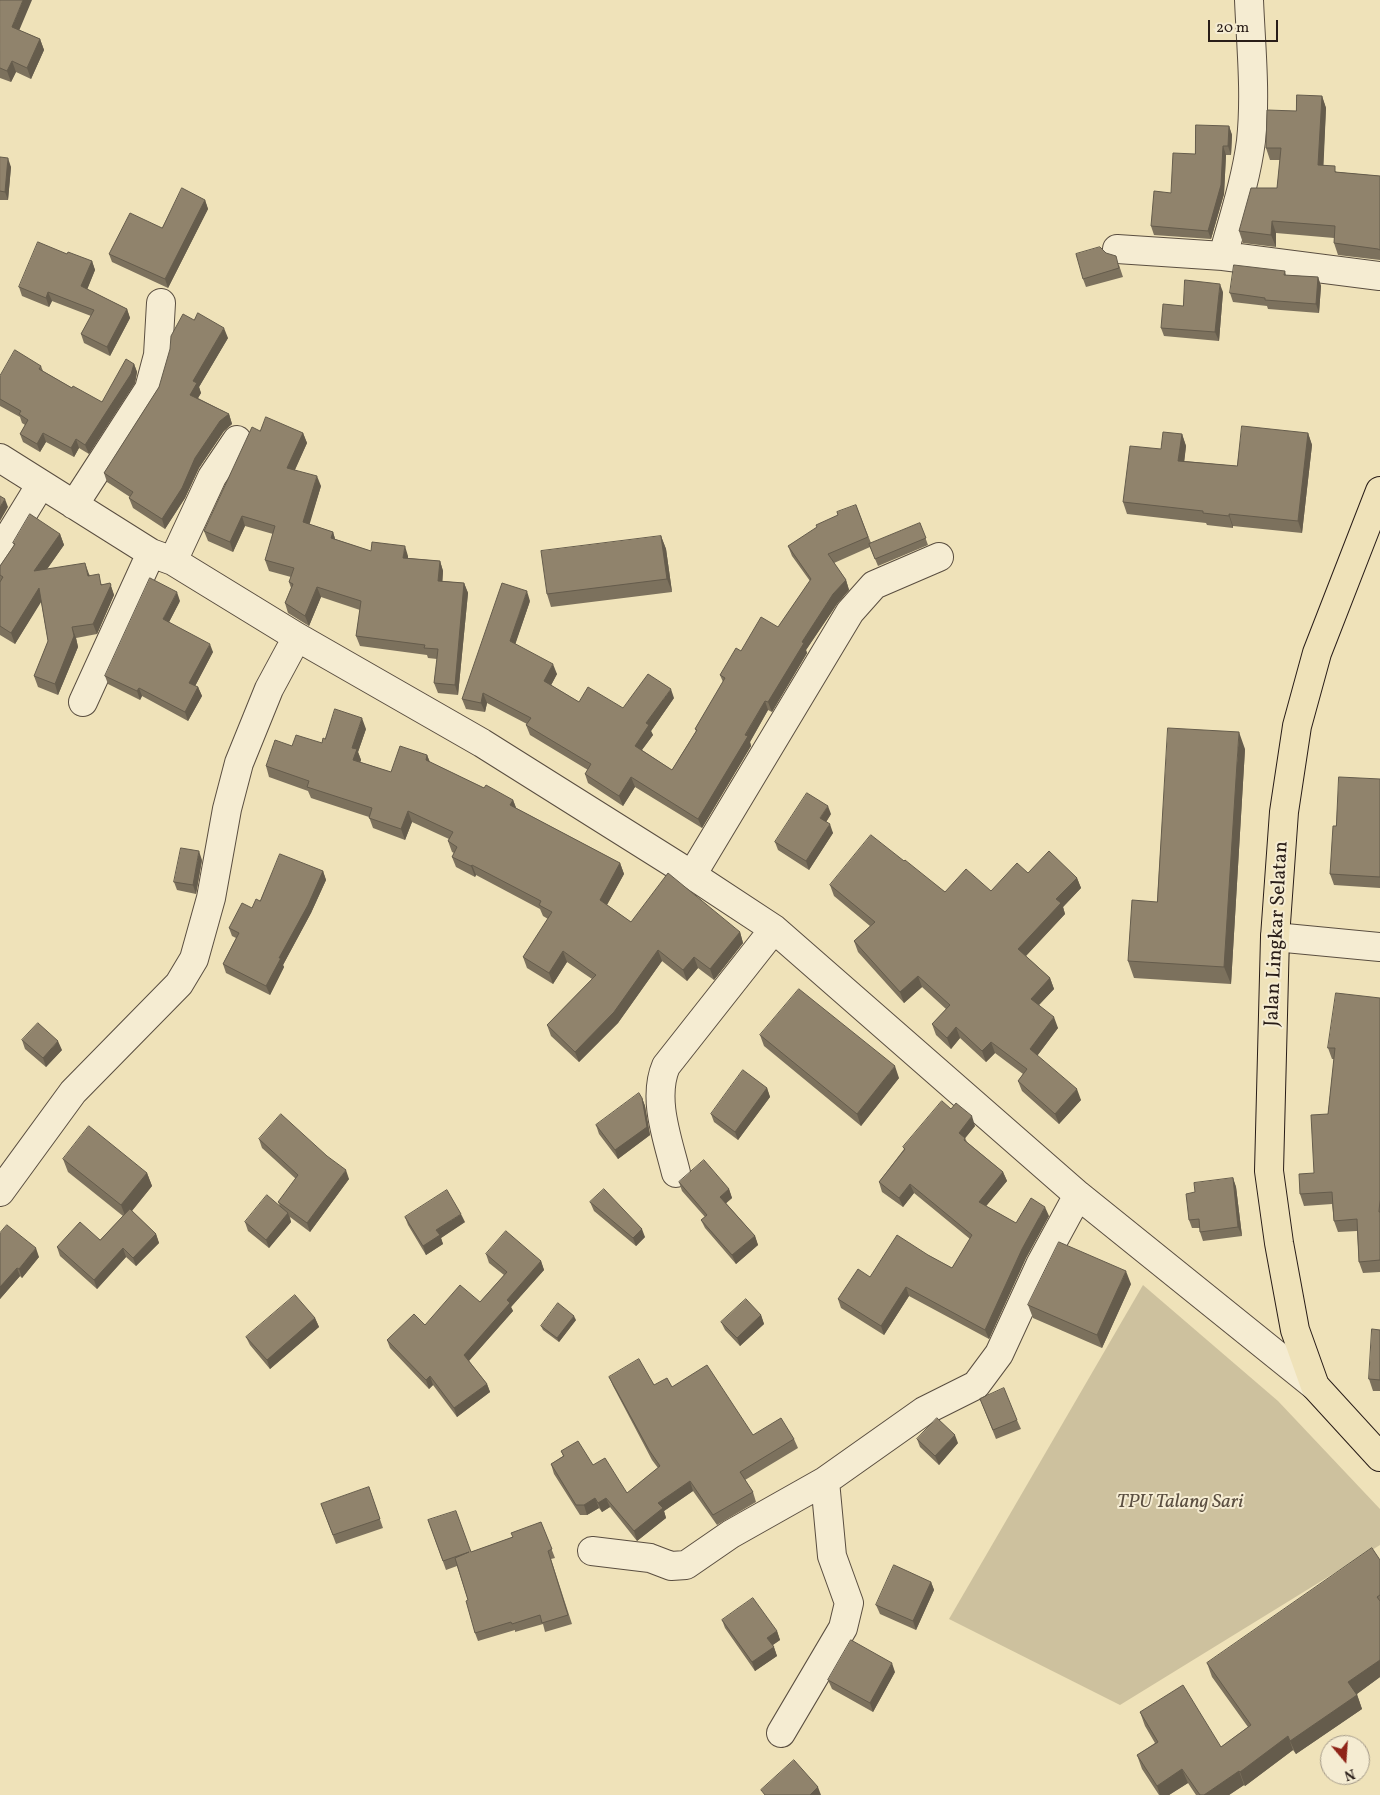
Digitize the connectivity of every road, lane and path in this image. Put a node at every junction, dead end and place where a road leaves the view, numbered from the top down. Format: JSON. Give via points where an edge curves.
{"nodes":[{"id":1,"x":1249,"y":0,"type":"edge"},
{"id":2,"x":1117,"y":249,"type":"dead end"},
{"id":3,"x":1223,"y":256,"type":"junction"},
{"id":4,"x":1380,"y":276,"type":"edge"},
{"id":5,"x":161,"y":303,"type":"dead end"},
{"id":6,"x":237,"y":440,"type":"dead end"},
{"id":7,"x":0,"y":458,"type":"edge"},
{"id":8,"x":41,"y":484,"type":"junction"},
{"id":9,"x":1380,"y":491,"type":"edge"},
{"id":10,"x":74,"y":505,"type":"junction"},
{"id":11,"x":1372,"y":533,"type":"edge"},
{"id":12,"x":0,"y":551,"type":"edge"},
{"id":13,"x":162,"y":557,"type":"junction"},
{"id":14,"x":939,"y":557,"type":"dead end"},
{"id":15,"x":297,"y":637,"type":"junction"},
{"id":16,"x":83,"y":702,"type":"dead end"},
{"id":17,"x":692,"y":875,"type":"junction"},
{"id":18,"x":774,"y":929,"type":"junction"},
{"id":19,"x":1275,"y":938,"type":"junction"},
{"id":20,"x":1380,"y":947,"type":"edge"},
{"id":21,"x":676,"y":1173,"type":"dead end"},
{"id":22,"x":0,"y":1192,"type":"edge"},
{"id":23,"x":1078,"y":1195,"type":"junction"},
{"id":24,"x":1315,"y":1386,"type":"junction"},
{"id":25,"x":1380,"y":1457,"type":"edge"},
{"id":26,"x":825,"y":1481,"type":"junction"},
{"id":27,"x":592,"y":1551,"type":"dead end"},
{"id":28,"x":782,"y":1733,"type":"dead end"}],
"edges":[{"from":1,"to":3,"type":"street","via":[[1253,100],[1250,143]]},
{"from":2,"to":3,"type":"street"},
{"from":3,"to":4,"type":"street"},
{"from":5,"to":10,"type":"street","via":[[158,355],[149,389]]},
{"from":6,"to":13,"type":"street"},
{"from":7,"to":8,"type":"street"},
{"from":8,"to":10,"type":"street"},
{"from":8,"to":12,"type":"street"},
{"from":9,"to":11,"type":"highway","name":"Jalan Lingkar Selatan"},
{"from":10,"to":13,"type":"street"},
{"from":11,"to":19,"type":"highway","name":"Jalan Lingkar Selatan","via":[[1317,653],[1297,726],[1284,812]]},
{"from":13,"to":15,"type":"street"},
{"from":13,"to":16,"type":"street"},
{"from":14,"to":17,"type":"street","via":[[874,585],[850,612]]},
{"from":15,"to":17,"type":"street","via":[[482,743]]},
{"from":15,"to":22,"type":"street","via":[[269,689],[240,763],[227,809],[211,898],[194,959],[180,984],[73,1092]]},
{"from":17,"to":18,"type":"street"},
{"from":18,"to":21,"type":"street","via":[[666,1066],[661,1078],[663,1118]]},
{"from":18,"to":23,"type":"street"},
{"from":19,"to":20,"type":"street"},
{"from":19,"to":24,"type":"highway","name":"Jalan Lingkar Selatan","via":[[1270,1171],[1295,1330]]},
{"from":23,"to":24,"type":"street"},
{"from":23,"to":26,"type":"street","via":[[1040,1265],[999,1354],[976,1385],[924,1411]]},
{"from":24,"to":25,"type":"highway"},
{"from":26,"to":27,"type":"street","via":[[730,1534],[686,1565],[671,1566],[650,1558]]},
{"from":26,"to":28,"type":"street","via":[[832,1556],[849,1602],[843,1628]]}]}
